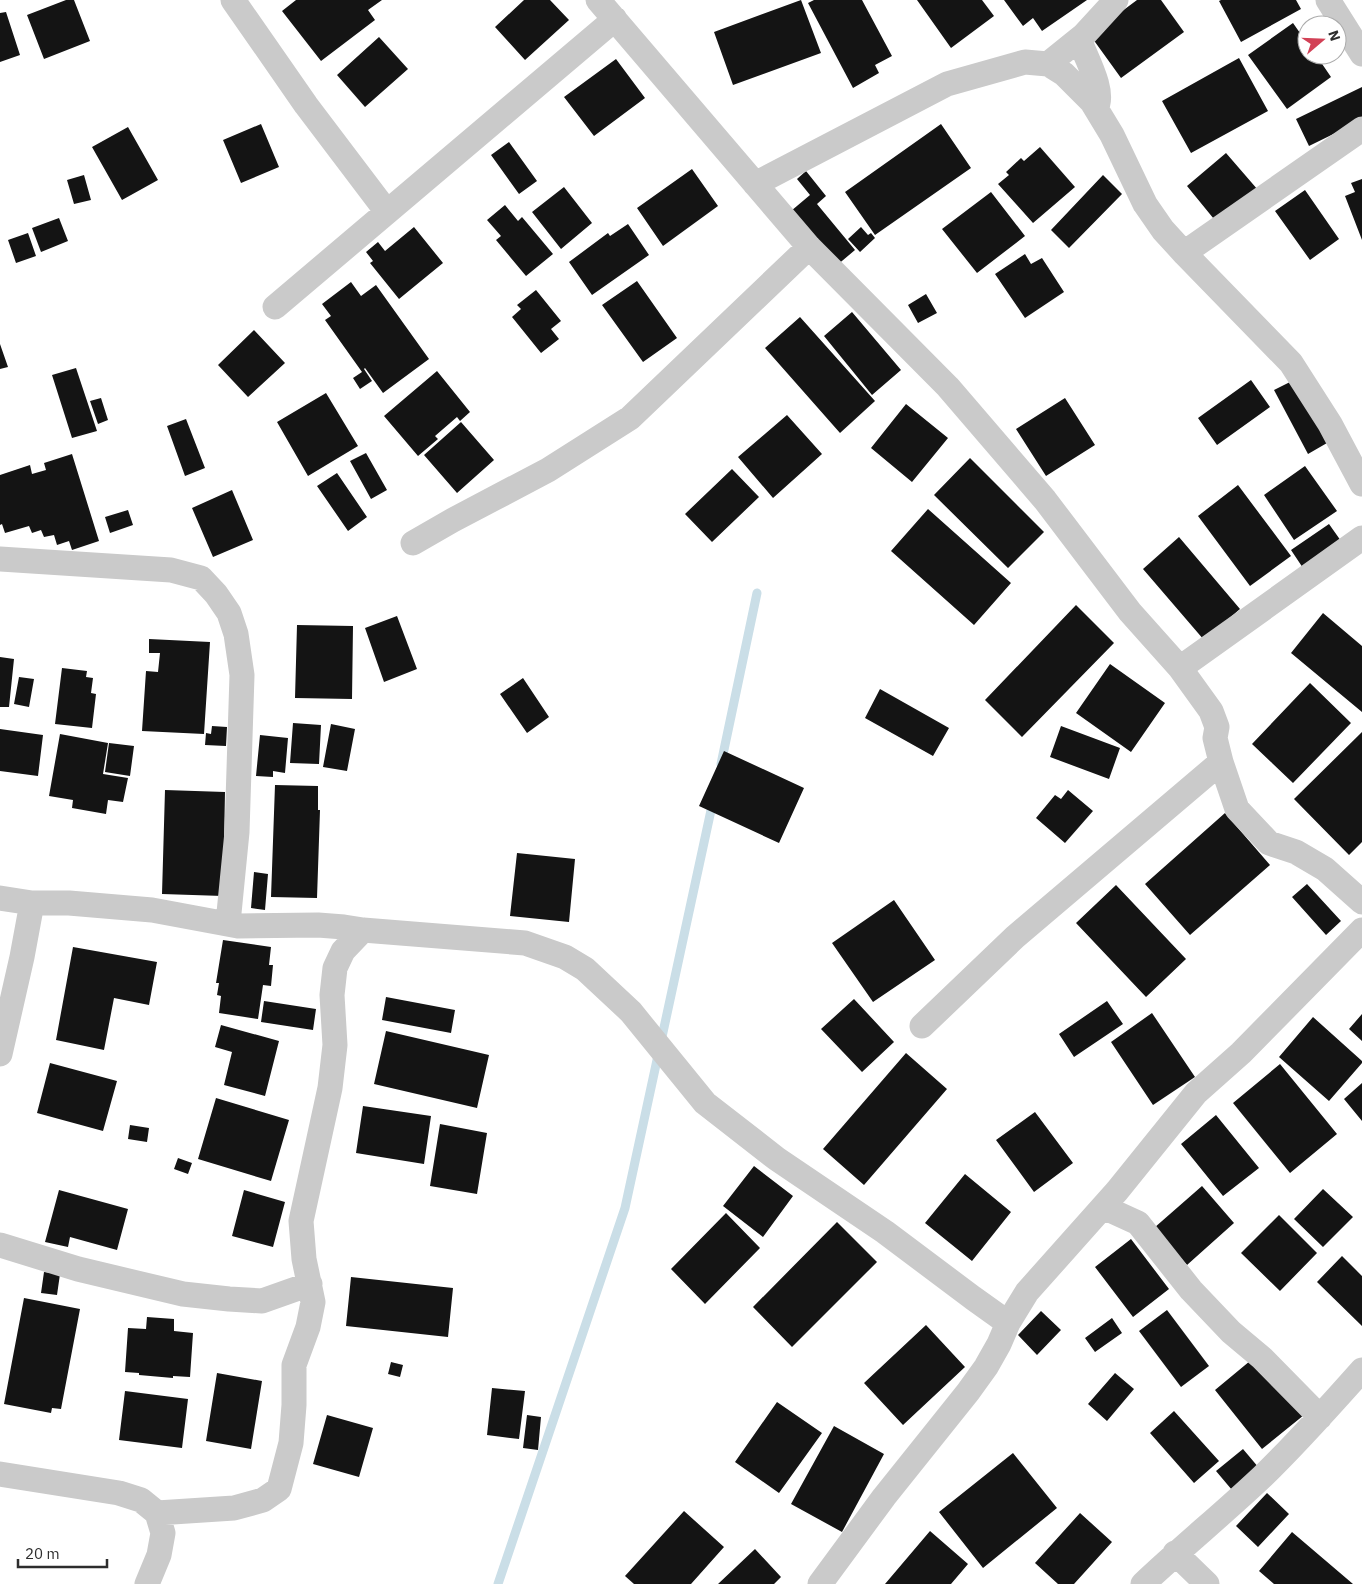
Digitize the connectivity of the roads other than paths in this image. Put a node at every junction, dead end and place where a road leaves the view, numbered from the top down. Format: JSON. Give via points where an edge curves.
{"nodes":[{"id":1,"x":233,"y":0,"type":"edge"},
{"id":2,"x":598,"y":0,"type":"edge"},
{"id":3,"x":1116,"y":0,"type":"edge"},
{"id":4,"x":1328,"y":0,"type":"edge"},
{"id":5,"x":615,"y":19,"type":"junction"},
{"id":6,"x":1079,"y":39,"type":"junction"},
{"id":7,"x":1362,"y":54,"type":"edge"},
{"id":8,"x":1048,"y":64,"type":"junction"},
{"id":9,"x":1096,"y":108,"type":"junction"},
{"id":10,"x":1362,"y":129,"type":"edge"},
{"id":11,"x":756,"y":184,"type":"junction"},
{"id":12,"x":387,"y":212,"type":"junction"},
{"id":13,"x":810,"y":247,"type":"junction"},
{"id":14,"x":1184,"y":253,"type":"junction"},
{"id":15,"x":275,"y":308,"type":"dead end"},
{"id":16,"x":1362,"y":484,"type":"edge"},
{"id":17,"x":1362,"y":538,"type":"edge"},
{"id":18,"x":413,"y":543,"type":"dead end"},
{"id":19,"x":0,"y":559,"type":"edge"},
{"id":20,"x":1180,"y":668,"type":"junction"},
{"id":21,"x":1221,"y":762,"type":"junction"},
{"id":22,"x":1358,"y":890,"type":"edge"},
{"id":23,"x":0,"y":898,"type":"edge"},
{"id":24,"x":32,"y":903,"type":"junction"},
{"id":25,"x":228,"y":923,"type":"junction"},
{"id":26,"x":363,"y":930,"type":"junction"},
{"id":27,"x":1362,"y":930,"type":"edge"},
{"id":28,"x":922,"y":1026,"type":"dead end"},
{"id":29,"x":0,"y":1054,"type":"edge"},
{"id":30,"x":1131,"y":1175,"type":"junction"},
{"id":31,"x":1103,"y":1207,"type":"junction"},
{"id":32,"x":1138,"y":1223,"type":"junction"},
{"id":33,"x":0,"y":1245,"type":"edge"},
{"id":34,"x":310,"y":1284,"type":"junction"},
{"id":35,"x":1008,"y":1323,"type":"junction"},
{"id":36,"x":1362,"y":1370,"type":"edge"},
{"id":37,"x":1320,"y":1417,"type":"junction"},
{"id":38,"x":0,"y":1474,"type":"edge"},
{"id":39,"x":158,"y":1512,"type":"junction"},
{"id":40,"x":1175,"y":1553,"type":"junction"},
{"id":41,"x":147,"y":1584,"type":"edge"},
{"id":42,"x":820,"y":1584,"type":"edge"},
{"id":43,"x":1143,"y":1584,"type":"edge"},
{"id":44,"x":1207,"y":1584,"type":"edge"}],
"edges":[{"from":1,"to":12,"type":"street","via":[[306,105]]},
{"from":2,"to":5,"type":"street"},
{"from":3,"to":6,"type":"street"},
{"from":4,"to":7,"type":"street"},
{"from":5,"to":11,"type":"street"},
{"from":5,"to":12,"type":"street"},
{"from":6,"to":8,"type":"street"},
{"from":6,"to":9,"type":"street","via":[[1099,88]]},
{"from":8,"to":9,"type":"street","via":[[1064,74]]},
{"from":8,"to":11,"type":"street","via":[[1025,62],[947,84]]},
{"from":9,"to":14,"type":"street","via":[[1145,204]]},
{"from":10,"to":14,"type":"street"},
{"from":11,"to":13,"type":"street"},
{"from":12,"to":15,"type":"street"},
{"from":13,"to":18,"type":"street","via":[[630,418],[548,470]]},
{"from":13,"to":20,"type":"street","via":[[948,387],[1045,500],[1130,612]]},
{"from":14,"to":16,"type":"street","via":[[1291,363],[1330,424]]},
{"from":17,"to":20,"type":"street"},
{"from":19,"to":25,"type":"street","via":[[171,570],[201,578],[229,614],[236,634],[242,675],[237,832]]},
{"from":20,"to":21,"type":"street","via":[[1211,711],[1217,727],[1215,738]]},
{"from":21,"to":22,"type":"street","via":[[1236,809],[1269,843],[1296,852]]},
{"from":21,"to":28,"type":"street","via":[[1015,937]]},
{"from":23,"to":24,"type":"street"},
{"from":24,"to":25,"type":"street","via":[[152,910]]},
{"from":24,"to":29,"type":"street"},
{"from":25,"to":26,"type":"street"},
{"from":26,"to":34,"type":"street","via":[[343,951],[335,968],[332,995],[335,1045],[330,1088],[302,1221],[304,1259]]},
{"from":26,"to":35,"type":"street","via":[[525,943],[565,957],[585,969],[631,1012],[704,1102],[777,1159],[885,1232]]},
{"from":27,"to":30,"type":"street","via":[[1241,1053],[1196,1093]]},
{"from":30,"to":31,"type":"street"},
{"from":30,"to":32,"type":"street"},
{"from":31,"to":32,"type":"street"},
{"from":31,"to":35,"type":"street","via":[[1027,1292]]},
{"from":32,"to":37,"type":"street","via":[[1198,1297]]},
{"from":33,"to":34,"type":"street","via":[[78,1269],[183,1294],[262,1301]]},
{"from":34,"to":39,"type":"street","via":[[313,1302],[294,1365],[291,1443],[279,1489],[263,1500],[234,1508]]},
{"from":35,"to":42,"type":"street","via":[[986,1367],[968,1392]]},
{"from":36,"to":37,"type":"street"},
{"from":37,"to":40,"type":"street","via":[[1262,1477]]},
{"from":38,"to":39,"type":"street","via":[[119,1494],[141,1500]]},
{"from":39,"to":41,"type":"street","via":[[163,1534],[159,1555]]},
{"from":40,"to":43,"type":"street"},
{"from":40,"to":44,"type":"street"}]}
